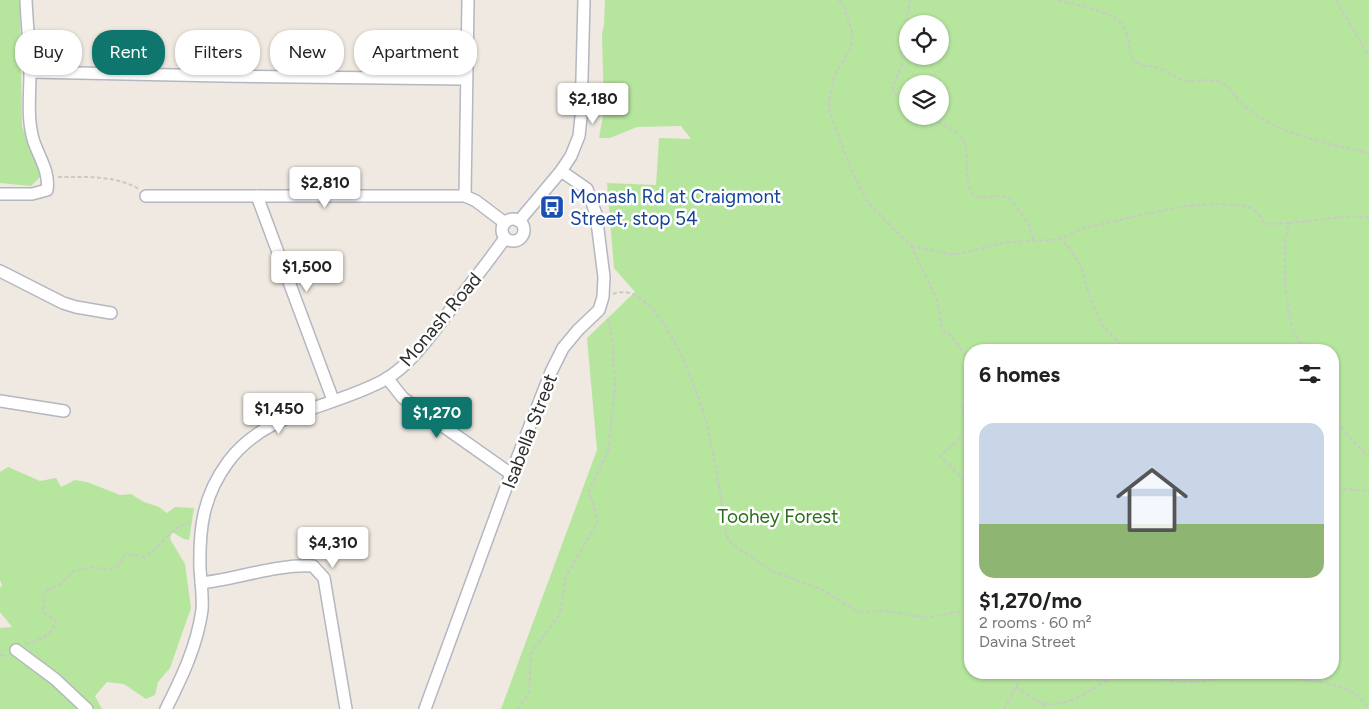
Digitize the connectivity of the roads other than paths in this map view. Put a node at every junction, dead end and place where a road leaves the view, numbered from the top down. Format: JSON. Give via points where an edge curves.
{"nodes":[{"id":1,"x":26,"y":0,"type":"edge"},
{"id":2,"x":468,"y":0,"type":"edge"},
{"id":3,"x":584,"y":0,"type":"edge"},
{"id":4,"x":28,"y":30,"type":"edge"},
{"id":5,"x":82,"y":73,"type":"edge"},
{"id":6,"x":30,"y":75,"type":"edge"},
{"id":7,"x":466,"y":79,"type":"junction"},
{"id":8,"x":561,"y":171,"type":"junction"},
{"id":9,"x":0,"y":194,"type":"edge"},
{"id":10,"x":146,"y":196,"type":"road end"},
{"id":11,"x":257,"y":196,"type":"junction"},
{"id":12,"x":465,"y":196,"type":"junction"},
{"id":13,"x":519,"y":221,"type":"junction"},
{"id":14,"x":505,"y":222,"type":"junction"},
{"id":15,"x":505,"y":238,"type":"junction"},
{"id":16,"x":0,"y":271,"type":"edge"},
{"id":17,"x":111,"y":313,"type":"dead end"},
{"id":18,"x":388,"y":378,"type":"junction"},
{"id":19,"x":0,"y":400,"type":"edge"},
{"id":20,"x":333,"y":400,"type":"junction"},
{"id":21,"x":64,"y":411,"type":"dead end"},
{"id":22,"x":511,"y":474,"type":"junction"},
{"id":23,"x":201,"y":583,"type":"junction"},
{"id":24,"x":16,"y":650,"type":"road end"},
{"id":25,"x":87,"y":709,"type":"edge"},
{"id":26,"x":166,"y":709,"type":"edge"},
{"id":27,"x":346,"y":709,"type":"edge"},
{"id":28,"x":425,"y":709,"type":"edge"}],
"edges":[{"from":1,"to":4,"type":"street"},
{"from":2,"to":7,"type":"street"},
{"from":3,"to":8,"type":"street","via":[[579,136]]},
{"from":5,"to":7,"type":"street"},
{"from":6,"to":9,"type":"street","via":[[30,122],[33,140],[48,177],[47,190],[32,194]]},
{"from":7,"to":12,"type":"street"},
{"from":8,"to":13,"type":"street"},
{"from":8,"to":22,"type":"street","name":"Isabella Street","via":[[587,189],[596,214],[604,277],[603,297],[599,310],[563,348]]},
{"from":10,"to":11,"type":"street"},
{"from":11,"to":12,"type":"street"},
{"from":11,"to":20,"type":"street"},
{"from":12,"to":14,"type":"street"},
{"from":13,"to":14,"type":"street"},
{"from":13,"to":15,"type":"street","via":[[524,228],[522,237],[514,241]]},
{"from":14,"to":15,"type":"street","via":[[502,231]]},
{"from":15,"to":18,"type":"street","name":"Monash Road","via":[[425,342]]},
{"from":16,"to":17,"type":"street","via":[[63,303]]},
{"from":18,"to":20,"type":"street","name":"Monash Road"},
{"from":18,"to":22,"type":"street","via":[[403,398]]},
{"from":19,"to":21,"type":"street"},
{"from":20,"to":23,"type":"street","name":"Monash Road","via":[[262,429],[242,445],[217,478],[201,522]]},
{"from":22,"to":28,"type":"street","name":"Isabella Street"},
{"from":23,"to":26,"type":"street","name":"Monash Road","via":[[198,636]]},
{"from":23,"to":27,"type":"street","via":[[299,565],[313,566],[324,578]]},
{"from":24,"to":25,"type":"street","via":[[55,679]]}]}
